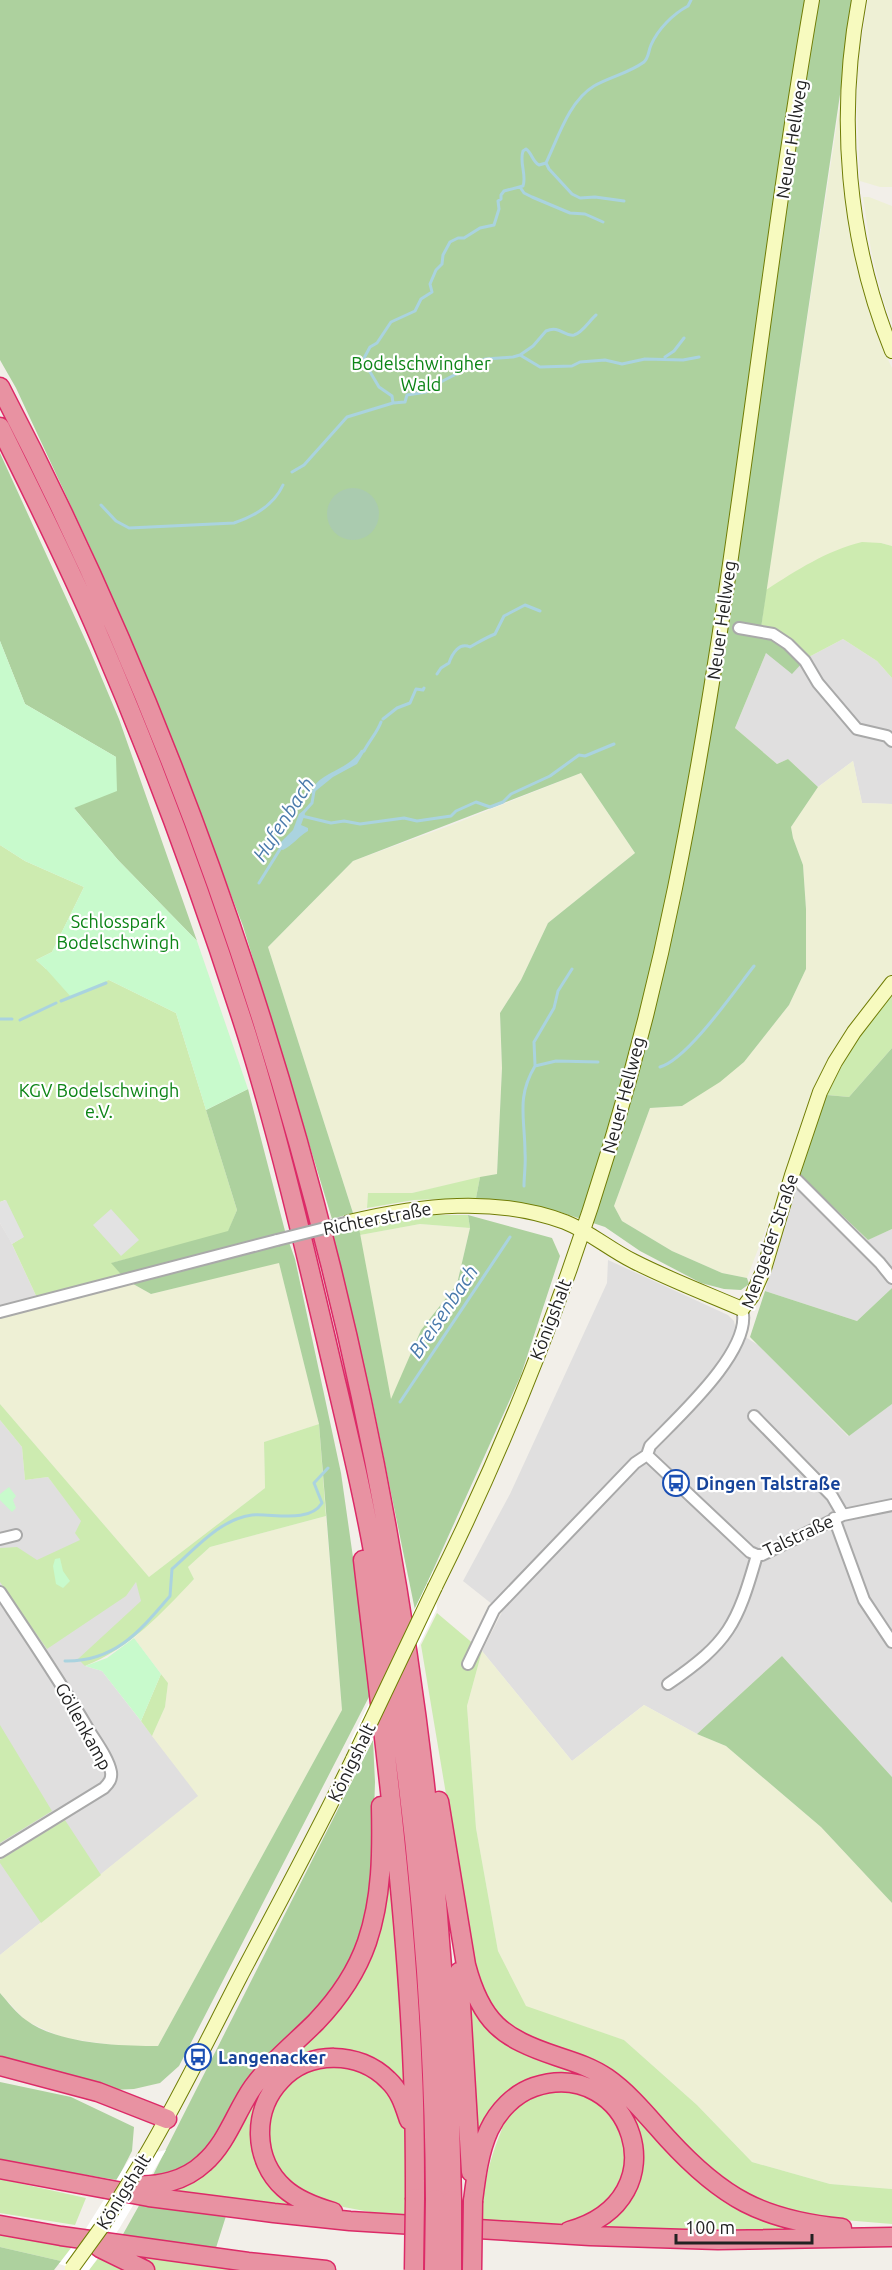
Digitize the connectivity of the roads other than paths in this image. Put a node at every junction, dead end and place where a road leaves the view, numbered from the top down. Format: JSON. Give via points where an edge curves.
{"nodes":[{"id":1,"x":812,"y":0,"type":"edge"},
{"id":2,"x":859,"y":0,"type":"edge"},
{"id":3,"x":892,"y":351,"type":"edge"},
{"id":4,"x":0,"y":387,"type":"edge"},
{"id":5,"x":1,"y":429,"type":"edge"},
{"id":6,"x":739,"y":628,"type":"dead end"},
{"id":7,"x":892,"y":741,"type":"edge"},
{"id":8,"x":892,"y":983,"type":"edge"},
{"id":9,"x":792,"y":1174,"type":"junction"},
{"id":10,"x":349,"y":1222,"type":"joint"},
{"id":11,"x":584,"y":1230,"type":"junction"},
{"id":12,"x":892,"y":1278,"type":"edge"},
{"id":13,"x":742,"y":1309,"type":"junction"},
{"id":14,"x":0,"y":1312,"type":"edge"},
{"id":15,"x":754,"y":1416,"type":"dead end"},
{"id":16,"x":349,"y":1437,"type":"junction"},
{"id":17,"x":647,"y":1455,"type":"junction"},
{"id":18,"x":892,"y":1504,"type":"edge"},
{"id":19,"x":838,"y":1517,"type":"junction"},
{"id":20,"x":16,"y":1535,"type":"dead end"},
{"id":21,"x":0,"y":1539,"type":"edge"},
{"id":22,"x":757,"y":1556,"type":"junction"},
{"id":23,"x":0,"y":1592,"type":"edge"},
{"id":24,"x":892,"y":1642,"type":"edge"},
{"id":25,"x":409,"y":1658,"type":"junction"},
{"id":26,"x":468,"y":1664,"type":"dead end"},
{"id":27,"x":668,"y":1684,"type":"dead end"},
{"id":28,"x":384,"y":1742,"type":"junction"},
{"id":29,"x":0,"y":1852,"type":"edge"},
{"id":30,"x":451,"y":1887,"type":"junction"},
{"id":31,"x":0,"y":2066,"type":"edge"},
{"id":32,"x":167,"y":2119,"type":"junction"},
{"id":33,"x":415,"y":2154,"type":"junction"},
{"id":34,"x":0,"y":2169,"type":"edge"},
{"id":35,"x":63,"y":2180,"type":"junction"},
{"id":36,"x":443,"y":2200,"type":"junction"},
{"id":37,"x":473,"y":2201,"type":"junction"},
{"id":38,"x":370,"y":2222,"type":"junction"},
{"id":39,"x":0,"y":2225,"type":"edge"},
{"id":40,"x":892,"y":2232,"type":"edge"},
{"id":41,"x":546,"y":2235,"type":"junction"},
{"id":42,"x":61,"y":2236,"type":"junction"},
{"id":43,"x":892,"y":2237,"type":"edge"},
{"id":44,"x":71,"y":2269,"type":"edge"},
{"id":45,"x":146,"y":2270,"type":"edge"},
{"id":46,"x":326,"y":2270,"type":"edge"},
{"id":47,"x":414,"y":2270,"type":"edge"},
{"id":48,"x":434,"y":2270,"type":"edge"},
{"id":49,"x":452,"y":2270,"type":"edge"},
{"id":50,"x":472,"y":2270,"type":"edge"}],
"edges":[{"from":1,"to":11,"type":"main road","name":"Neuer Hellweg","via":[[720,633],[692,796],[640,1032]]},
{"from":2,"to":3,"type":"main road","via":[[848,110],[851,188],[869,282]]},
{"from":4,"to":25,"type":"highway","via":[[92,578],[154,724],[266,1034],[341,1309]]},
{"from":5,"to":16,"type":"highway","via":[[99,636],[200,894],[286,1170]]},
{"from":6,"to":7,"type":"street","via":[[773,634],[788,644],[857,729],[887,736]]},
{"from":8,"to":9,"type":"main road","name":"Mengeder Straße","via":[[835,1062],[820,1092]]},
{"from":9,"to":12,"type":"street"},
{"from":9,"to":13,"type":"main road","name":"Mengeder Straße","via":[[764,1269]]},
{"from":10,"to":11,"type":"main road","name":"Richterstraße","via":[[398,1210],[471,1205],[545,1216]]},
{"from":10,"to":14,"type":"street","name":"Richterstraße","bridge":true},
{"from":11,"to":13,"type":"main road","name":"Richterstraße","via":[[631,1260]]},
{"from":11,"to":32,"type":"main road","name":"Königshalt","bridge":true,"via":[[491,1472],[315,1839]]},
{"from":13,"to":17,"type":"street","name":"Mengeder Straße","via":[[745,1319],[741,1334],[719,1372],[650,1446]]},
{"from":15,"to":19,"type":"street","name":"Talstraße","via":[[832,1496]]},
{"from":16,"to":28,"type":"highway","via":[[347,1463],[362,1546]]},
{"from":16,"to":36,"type":"highway","via":[[376,1569],[400,1730]]},
{"from":17,"to":22,"type":"street","name":"Talstraße"},
{"from":17,"to":26,"type":"street","name":"Mengeder Straße","via":[[634,1463],[494,1610]]},
{"from":18,"to":19,"type":"street","name":"Talstraße"},
{"from":19,"to":22,"type":"street","name":"Talstraße"},
{"from":19,"to":24,"type":"street","via":[[864,1600]]},
{"from":20,"to":21,"type":"street"},
{"from":22,"to":27,"type":"street","via":[[734,1623],[706,1657]]},
{"from":23,"to":29,"type":"street","name":"Göllenkamp","via":[[78,1711],[111,1776],[104,1788]]},
{"from":25,"to":30,"type":"highway","via":[[433,1762]]},
{"from":25,"to":36,"type":"highway","via":[[440,1939],[449,2091]]},
{"from":28,"to":33,"type":"highway","via":[[406,1962]]},
{"from":28,"to":35,"type":"highway","via":[[379,1887],[368,1941],[337,1998],[253,2087],[215,2152],[188,2175],[146,2186]]},
{"from":30,"to":37,"type":"highway"},
{"from":30,"to":40,"type":"highway","via":[[472,1989],[493,2023],[512,2038],[607,2078],[691,2164],[743,2202],[761,2211],[818,2225]]},
{"from":31,"to":32,"type":"highway","via":[[98,2092]]},
{"from":32,"to":44,"type":"main road","name":"Königshalt","bridge":true,"via":[[101,2228]]},
{"from":33,"to":38,"type":"highway","via":[[401,2096],[389,2080],[355,2060],[315,2060],[281,2080],[269,2096],[261,2115],[259,2135],[271,2173],[300,2199]]},
{"from":33,"to":47,"type":"highway","bridge":true},
{"from":34,"to":35,"type":"highway"},
{"from":35,"to":38,"type":"highway","via":[[160,2198]]},
{"from":36,"to":48,"type":"highway","bridge":true},
{"from":36,"to":49,"type":"highway","bridge":true},
{"from":37,"to":41,"type":"highway","via":[[478,2163],[488,2131],[510,2101],[546,2083],[585,2086],[618,2109],[634,2146],[634,2166],[629,2185],[604,2217],[587,2226]]},
{"from":37,"to":50,"type":"highway","bridge":true},
{"from":38,"to":41,"type":"highway"},
{"from":39,"to":42,"type":"highway"},
{"from":41,"to":43,"type":"highway","via":[[718,2240]]},
{"from":42,"to":45,"type":"highway","via":[[105,2250]]},
{"from":42,"to":46,"type":"highway"}]}
